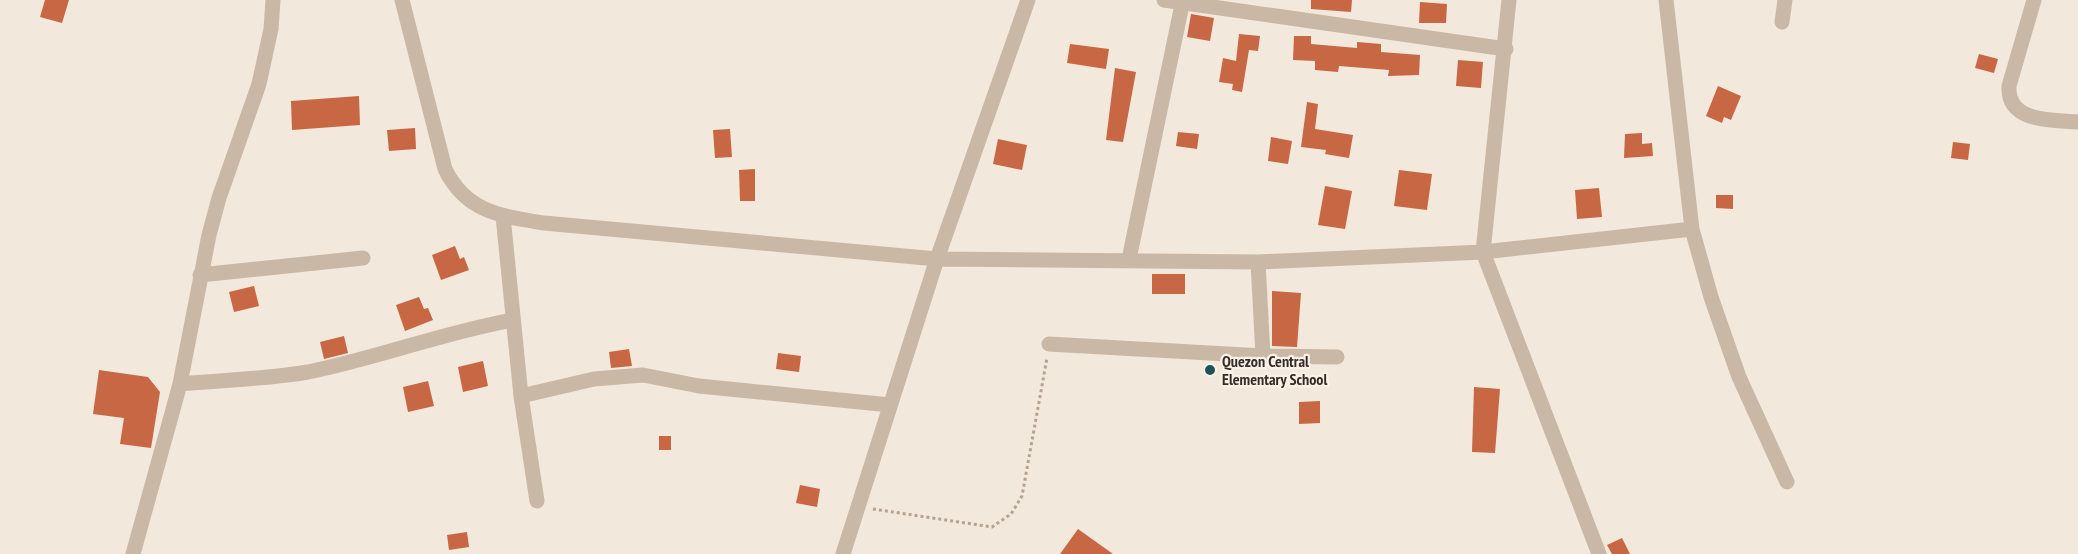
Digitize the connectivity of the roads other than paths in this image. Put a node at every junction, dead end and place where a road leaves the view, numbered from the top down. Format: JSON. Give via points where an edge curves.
{"nodes":[{"id":1,"x":273,"y":0,"type":"edge"},
{"id":2,"x":402,"y":0,"type":"edge"},
{"id":3,"x":1028,"y":0,"type":"edge"},
{"id":4,"x":1164,"y":0,"type":"edge"},
{"id":5,"x":1509,"y":0,"type":"edge"},
{"id":6,"x":1666,"y":0,"type":"edge"},
{"id":7,"x":1785,"y":0,"type":"edge"},
{"id":8,"x":2034,"y":0,"type":"edge"},
{"id":9,"x":1182,"y":2,"type":"edge"},
{"id":10,"x":1782,"y":22,"type":"dead end"},
{"id":11,"x":1506,"y":49,"type":"junction"},
{"id":12,"x":2078,"y":122,"type":"edge"},
{"id":13,"x":503,"y":216,"type":"junction"},
{"id":14,"x":1692,"y":229,"type":"junction"},
{"id":15,"x":1484,"y":252,"type":"junction"},
{"id":16,"x":363,"y":258,"type":"dead end"},
{"id":17,"x":1129,"y":259,"type":"junction"},
{"id":18,"x":937,"y":260,"type":"junction"},
{"id":19,"x":1258,"y":262,"type":"junction"},
{"id":20,"x":200,"y":275,"type":"junction"},
{"id":21,"x":513,"y":320,"type":"junction"},
{"id":22,"x":1049,"y":344,"type":"road end"},
{"id":23,"x":1263,"y":356,"type":"junction"},
{"id":24,"x":1337,"y":357,"type":"dead end"},
{"id":25,"x":180,"y":384,"type":"junction"},
{"id":26,"x":521,"y":396,"type":"junction"},
{"id":27,"x":890,"y":405,"type":"junction"},
{"id":28,"x":1787,"y":482,"type":"dead end"},
{"id":29,"x":537,"y":501,"type":"dead end"},
{"id":30,"x":134,"y":554,"type":"edge"},
{"id":31,"x":843,"y":554,"type":"edge"},
{"id":32,"x":1599,"y":554,"type":"edge"}],
"edges":[{"from":1,"to":20,"type":"street","via":[[259,84],[219,198]]},
{"from":2,"to":13,"type":"street","via":[[445,169],[453,186],[470,201]]},
{"from":3,"to":18,"type":"street"},
{"from":4,"to":9,"type":"street"},
{"from":5,"to":11,"type":"street"},
{"from":6,"to":14,"type":"street"},
{"from":7,"to":10,"type":"street"},
{"from":8,"to":12,"type":"street","via":[[2008,99],[2022,113]]},
{"from":9,"to":11,"type":"street"},
{"from":9,"to":17,"type":"street"},
{"from":11,"to":15,"type":"street"},
{"from":13,"to":18,"type":"street"},
{"from":13,"to":21,"type":"street"},
{"from":14,"to":15,"type":"street"},
{"from":14,"to":28,"type":"street","via":[[1739,377]]},
{"from":15,"to":19,"type":"street"},
{"from":15,"to":32,"type":"street"},
{"from":16,"to":20,"type":"street"},
{"from":17,"to":18,"type":"street"},
{"from":17,"to":19,"type":"street"},
{"from":18,"to":27,"type":"street"},
{"from":19,"to":23,"type":"street"},
{"from":20,"to":25,"type":"street"},
{"from":21,"to":25,"type":"street","via":[[306,372]]},
{"from":21,"to":26,"type":"street"},
{"from":22,"to":23,"type":"street"},
{"from":23,"to":24,"type":"street"},
{"from":25,"to":30,"type":"street"},
{"from":26,"to":27,"type":"street","via":[[594,379],[643,375],[699,386]]},
{"from":26,"to":29,"type":"street"},
{"from":27,"to":31,"type":"street"}]}
